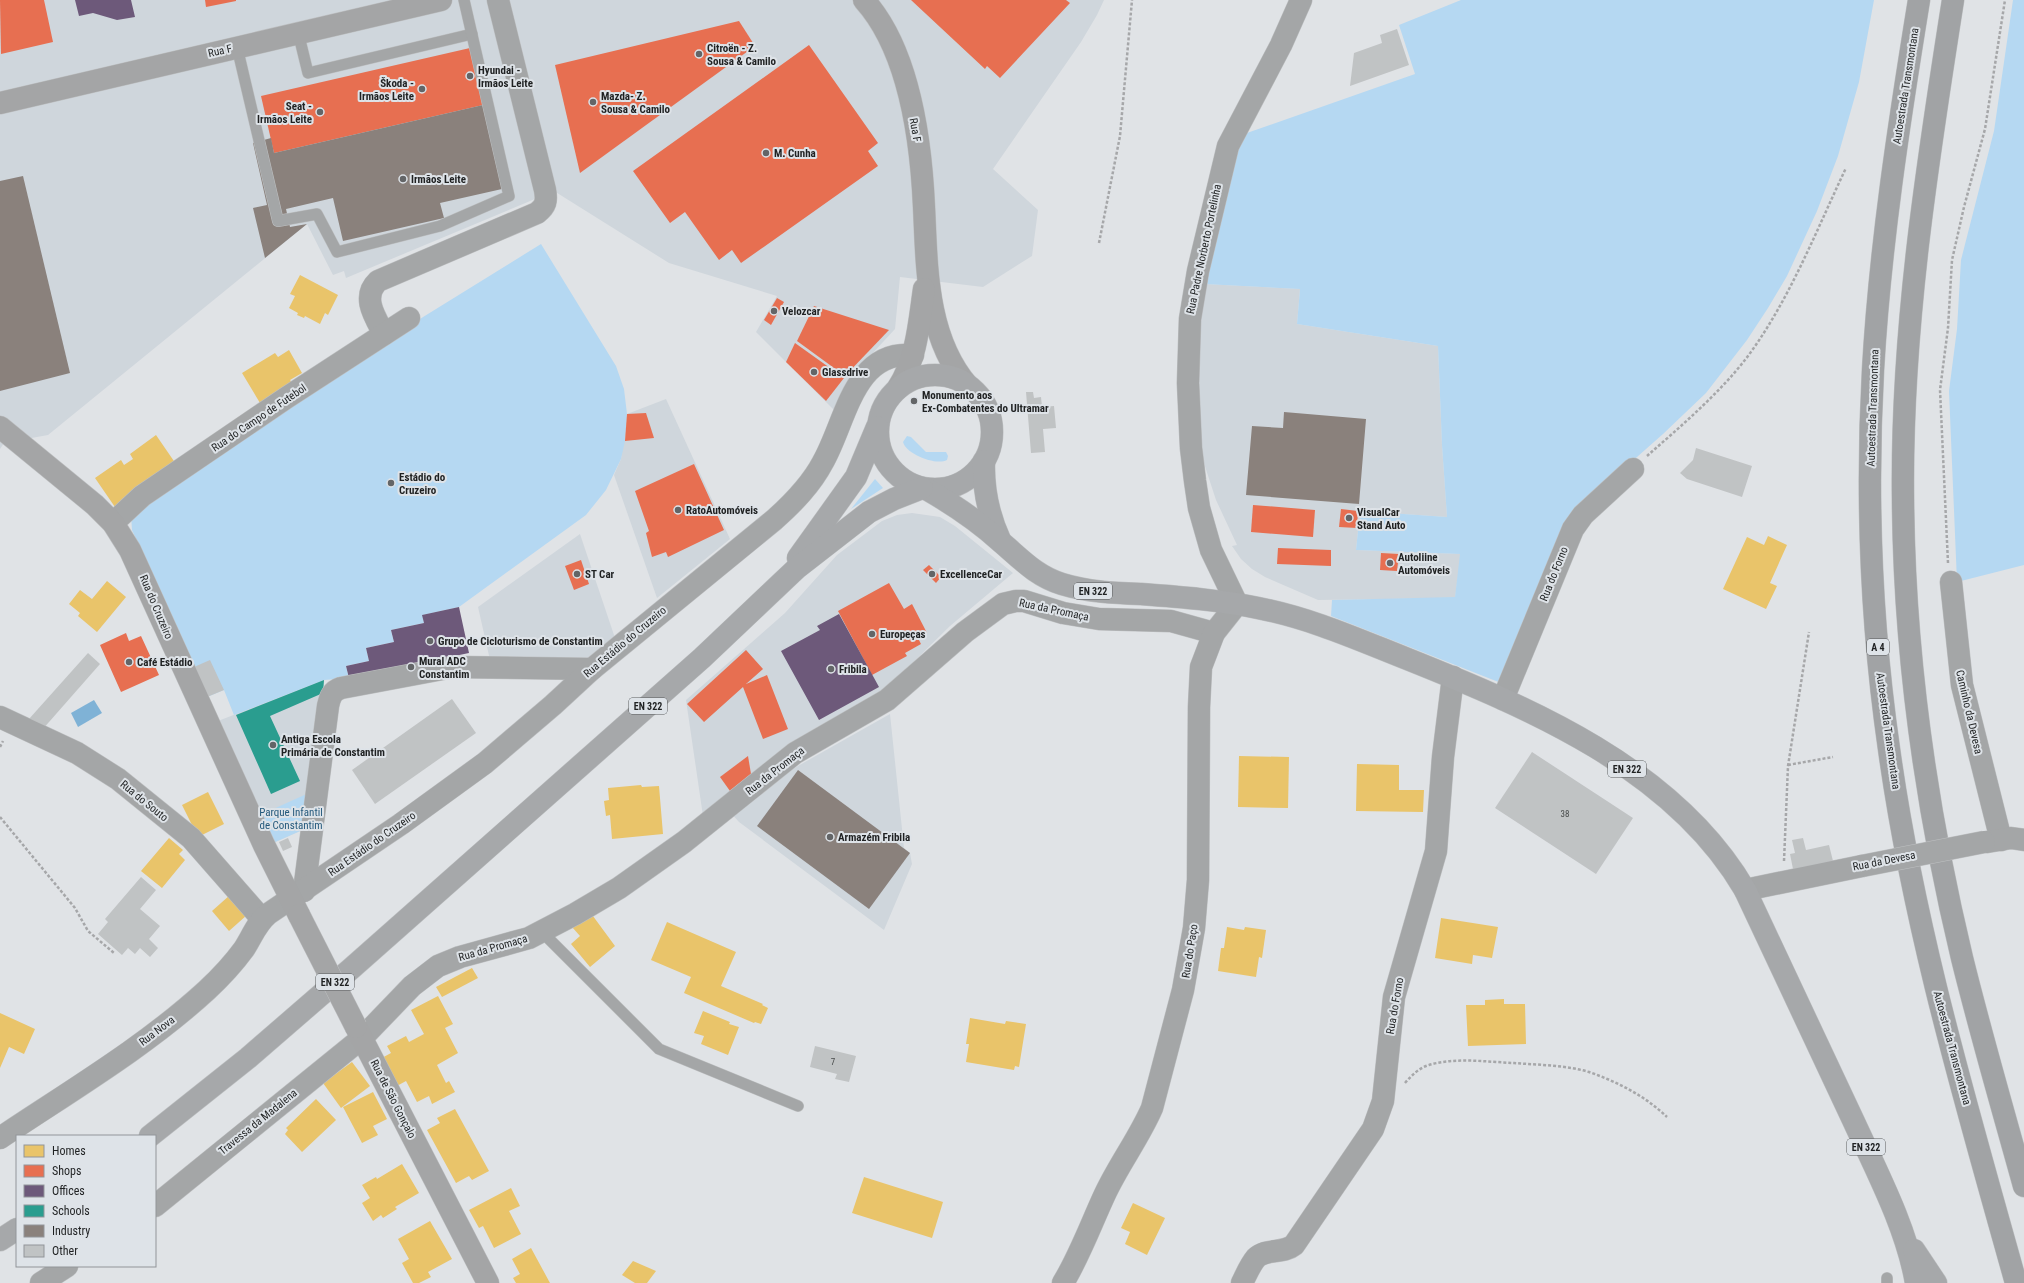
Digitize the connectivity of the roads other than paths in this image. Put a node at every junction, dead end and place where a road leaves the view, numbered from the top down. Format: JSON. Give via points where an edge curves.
{"nodes":[{"id":1,"x":441,"y":0,"type":"edge"},
{"id":2,"x":464,"y":0,"type":"edge"},
{"id":3,"x":498,"y":0,"type":"edge"},
{"id":4,"x":864,"y":0,"type":"edge"},
{"id":5,"x":1301,"y":0,"type":"edge"},
{"id":6,"x":1919,"y":0,"type":"edge"},
{"id":7,"x":1953,"y":0,"type":"edge"},
{"id":8,"x":298,"y":32,"type":"junction"},
{"id":9,"x":472,"y":34,"type":"junction"},
{"id":10,"x":237,"y":47,"type":"junction"},
{"id":11,"x":0,"y":103,"type":"edge"},
{"id":12,"x":927,"y":272,"type":"junction"},
{"id":13,"x":409,"y":318,"type":"dead end"},
{"id":14,"x":384,"y":334,"type":"junction"},
{"id":15,"x":913,"y":354,"type":"junction"},
{"id":16,"x":968,"y":386,"type":"junction"},
{"id":17,"x":898,"y":388,"type":"junction"},
{"id":18,"x":877,"y":426,"type":"junction"},
{"id":19,"x":0,"y":427,"type":"edge"},
{"id":20,"x":984,"y":460,"type":"junction"},
{"id":21,"x":1633,"y":468,"type":"road end"},
{"id":22,"x":925,"y":489,"type":"junction"},
{"id":23,"x":113,"y":523,"type":"junction"},
{"id":24,"x":1001,"y":541,"type":"junction"},
{"id":25,"x":1951,"y":582,"type":"road end"},
{"id":26,"x":777,"y":587,"type":"junction"},
{"id":27,"x":1237,"y":604,"type":"junction"},
{"id":28,"x":1214,"y":633,"type":"junction"},
{"id":29,"x":592,"y":669,"type":"junction"},
{"id":30,"x":1453,"y":677,"type":"junction"},
{"id":31,"x":1503,"y":699,"type":"junction"},
{"id":32,"x":0,"y":717,"type":"edge"},
{"id":33,"x":2024,"y":840,"type":"edge"},
{"id":34,"x":1993,"y":841,"type":"junction"},
{"id":35,"x":1745,"y":890,"type":"junction"},
{"id":36,"x":298,"y":901,"type":"junction"},
{"id":37,"x":262,"y":918,"type":"junction"},
{"id":38,"x":542,"y":932,"type":"junction"},
{"id":39,"x":359,"y":1032,"type":"junction"},
{"id":40,"x":798,"y":1106,"type":"dead end"},
{"id":41,"x":151,"y":1135,"type":"edge"},
{"id":42,"x":0,"y":1138,"type":"edge"},
{"id":43,"x":2024,"y":1186,"type":"edge"},
{"id":44,"x":156,"y":1205,"type":"edge"},
{"id":45,"x":1899,"y":1227,"type":"junction"},
{"id":46,"x":16,"y":1230,"type":"edge"},
{"id":47,"x":0,"y":1240,"type":"edge"},
{"id":48,"x":65,"y":1267,"type":"edge"},
{"id":49,"x":2016,"y":1282,"type":"edge"},
{"id":50,"x":41,"y":1283,"type":"edge"},
{"id":51,"x":488,"y":1283,"type":"edge"},
{"id":52,"x":1063,"y":1283,"type":"edge"},
{"id":53,"x":1242,"y":1283,"type":"edge"},
{"id":54,"x":1916,"y":1283,"type":"edge"},
{"id":55,"x":1936,"y":1283,"type":"edge"}],
"edges":[{"from":1,"to":8,"type":"street","name":"Rua F"},
{"from":2,"to":9,"type":"lane"},
{"from":3,"to":14,"type":"street","via":[[545,190],[545,206],[537,213],[378,280],[369,296],[372,310]]},
{"from":4,"to":12,"type":"street","name":"Rua F","via":[[890,40],[910,100],[922,176]]},
{"from":5,"to":27,"type":"street","name":"Rua Padre Norberto Portelinha","via":[[1282,45],[1228,146],[1198,271],[1190,319],[1188,394],[1191,448],[1199,508],[1211,550]]},
{"from":6,"to":49,"type":"highway","name":"Autoestrada Transmontana","number":"A 4","via":[[1895,154],[1878,308],[1870,447],[1874,597],[1889,749],[1921,921],[1957,1068]]},
{"from":7,"to":43,"type":"highway","via":[[1924,190],[1908,343],[1903,498],[1906,575],[1911,653],[1920,730],[1945,880],[1976,1010]]},
{"from":8,"to":9,"type":"lane","via":[[308,73]]},
{"from":8,"to":10,"type":"street","name":"Rua F"},
{"from":9,"to":10,"type":"lane","via":[[509,196],[440,226],[337,252],[317,214],[278,221]]},
{"from":10,"to":11,"type":"street","name":"Rua F"},
{"from":12,"to":15,"type":"street"},
{"from":12,"to":16,"type":"street","via":[[942,344],[953,368]]},
{"from":13,"to":14,"type":"street","name":"Rua do Campo de Futebol"},
{"from":14,"to":23,"type":"street","name":"Rua do Campo de Futebol","via":[[142,496]]},
{"from":15,"to":17,"type":"street","via":[[907,373]]},
{"from":15,"to":29,"type":"street","name":"Rua Estádio do Cruzeiro","via":[[902,354],[882,360],[864,376],[856,386],[823,463],[791,505]]},
{"from":16,"to":17,"type":"main road","number":"EN 322","via":[[951,378],[933,375],[915,378]]},
{"from":16,"to":20,"type":"main road","number":"EN 322","via":[[980,398],[988,412],[992,428],[990,445]]},
{"from":17,"to":18,"type":"main road","number":"EN 322","via":[[888,398]]},
{"from":18,"to":22,"type":"main road","number":"EN 322","via":[[878,444],[886,461],[903,480]]},
{"from":18,"to":26,"type":"main road","number":"EN 322","via":[[856,477]]},
{"from":19,"to":23,"type":"street","name":"Rua do Cruzeiro","via":[[83,494]]},
{"from":20,"to":22,"type":"main road","number":"EN 322","via":[[974,474],[961,484],[945,489]]},
{"from":20,"to":24,"type":"main road","number":"EN 322","via":[[987,503]]},
{"from":21,"to":31,"type":"street","name":"Rua do Forno","via":[[1583,515],[1573,529]]},
{"from":22,"to":24,"type":"main road","number":"EN 322","via":[[952,504]]},
{"from":22,"to":26,"type":"main road","number":"EN 322","via":[[894,499],[869,512],[813,555]]},
{"from":23,"to":36,"type":"street","name":"Rua do Cruzeiro","via":[[140,571],[264,846]]},
{"from":24,"to":27,"type":"main road","number":"EN 322","via":[[1029,567],[1063,585],[1100,592]]},
{"from":25,"to":34,"type":"street","name":"Caminho da Devesa","via":[[1962,685]]},
{"from":26,"to":41,"type":"main road","number":"EN 322","via":[[745,620],[353,967],[248,1058]]},
{"from":27,"to":28,"type":"street","name":"Rua do Paço"},
{"from":27,"to":30,"type":"main road","number":"EN 322","via":[[1297,616]]},
{"from":28,"to":38,"type":"street","name":"Rua da Promaça","via":[[1170,621],[1099,619],[1063,613],[1024,601],[1003,604],[965,632],[887,700],[795,753],[652,865],[602,898]]},
{"from":28,"to":52,"type":"street","name":"Rua do Paço","via":[[1205,655],[1200,680],[1198,880],[1194,928],[1183,990],[1152,1108],[1105,1194],[1080,1252]]},
{"from":29,"to":36,"type":"street","name":"Rua Estádio do Cruzeiro","via":[[512,740],[458,783]]},
{"from":29,"to":36,"type":"street","via":[[446,668],[334,691],[328,706]]},
{"from":30,"to":31,"type":"main road","number":"EN 322"},
{"from":30,"to":53,"type":"street","name":"Rua do Forno","via":[[1443,757],[1436,851],[1394,997],[1385,1088],[1379,1116],[1364,1144],[1294,1245],[1285,1251],[1267,1253],[1257,1258]]},
{"from":31,"to":35,"type":"main road","number":"EN 322","via":[[1590,743],[1657,791],[1701,830],[1727,861]]},
{"from":32,"to":37,"type":"street","name":"Rua do Souto","via":[[77,753],[118,779],[191,838]]},
{"from":33,"to":34,"type":"street","name":"Rua da Devesa","via":[[2011,838]]},
{"from":34,"to":35,"type":"street","name":"Rua da Devesa","bridge":true},
{"from":35,"to":45,"type":"main road","number":"EN 322","via":[[1878,1174]]},
{"from":36,"to":37,"type":"street","name":"Rua Nova"},
{"from":36,"to":39,"type":"street","name":"Rua de São Gonçalo","bridge":true},
{"from":37,"to":42,"type":"street","name":"Rua Nova","via":[[240,955],[182,1012],[140,1045]]},
{"from":38,"to":39,"type":"street","name":"Rua da Promaça","via":[[516,943],[460,957],[438,966]]},
{"from":38,"to":40,"type":"lane","via":[[660,1049]]},
{"from":39,"to":44,"type":"street","name":"Travessa da Madalena"},
{"from":39,"to":51,"type":"street","name":"Rua de São Gonçalo"},
{"from":45,"to":54,"type":"main road","number":"EN 322"},
{"from":45,"to":55,"type":"main road","number":"EN 322"},
{"from":46,"to":47,"type":"main road"},
{"from":48,"to":50,"type":"street"}]}
